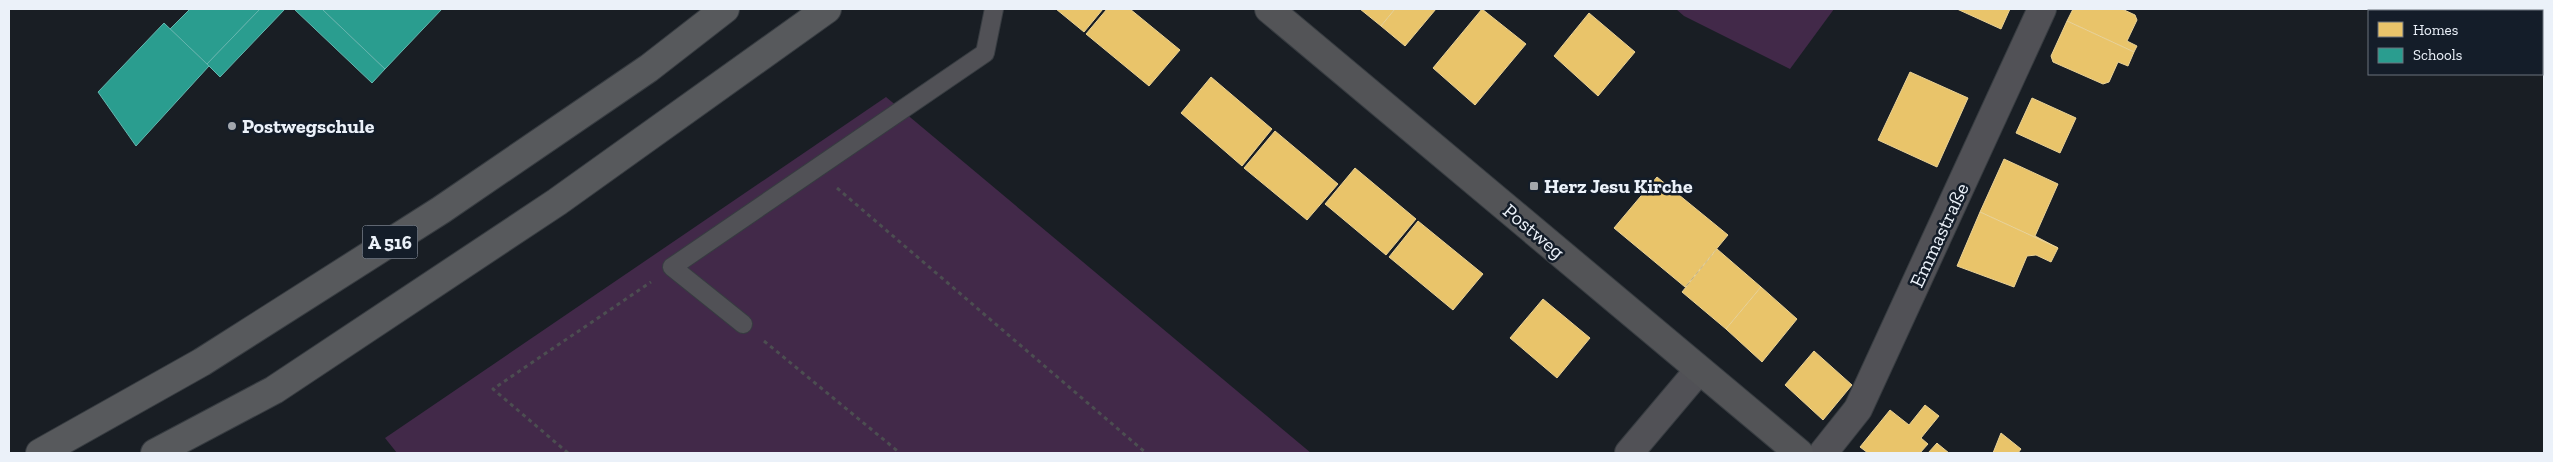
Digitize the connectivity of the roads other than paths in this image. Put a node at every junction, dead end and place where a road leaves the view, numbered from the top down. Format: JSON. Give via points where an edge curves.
{"nodes":[{"id":1,"x":725,"y":9,"type":"edge"},
{"id":2,"x":827,"y":9,"type":"edge"},
{"id":3,"x":994,"y":9,"type":"edge"},
{"id":4,"x":1269,"y":9,"type":"edge"},
{"id":5,"x":2042,"y":9,"type":"edge"},
{"id":6,"x":743,"y":324,"type":"road end"},
{"id":7,"x":1699,"y":370,"type":"junction"},
{"id":8,"x":40,"y":453,"type":"edge"},
{"id":9,"x":155,"y":453,"type":"edge"},
{"id":10,"x":1629,"y":453,"type":"edge"},
{"id":11,"x":1799,"y":453,"type":"edge"},
{"id":12,"x":1822,"y":453,"type":"edge"}],
"edges":[{"from":1,"to":8,"type":"highway","number":"A 516","via":[[649,68],[441,210],[202,362]]},
{"from":2,"to":9,"type":"highway","via":[[549,208],[274,390]]},
{"from":3,"to":6,"type":"lane","via":[[985,53],[672,267]]},
{"from":4,"to":7,"type":"main road","name":"Postweg"},
{"from":5,"to":12,"type":"street","name":"Emmastraße","via":[[1858,409]]},
{"from":7,"to":10,"type":"street"},
{"from":7,"to":11,"type":"main road","name":"Postweg"}]}
